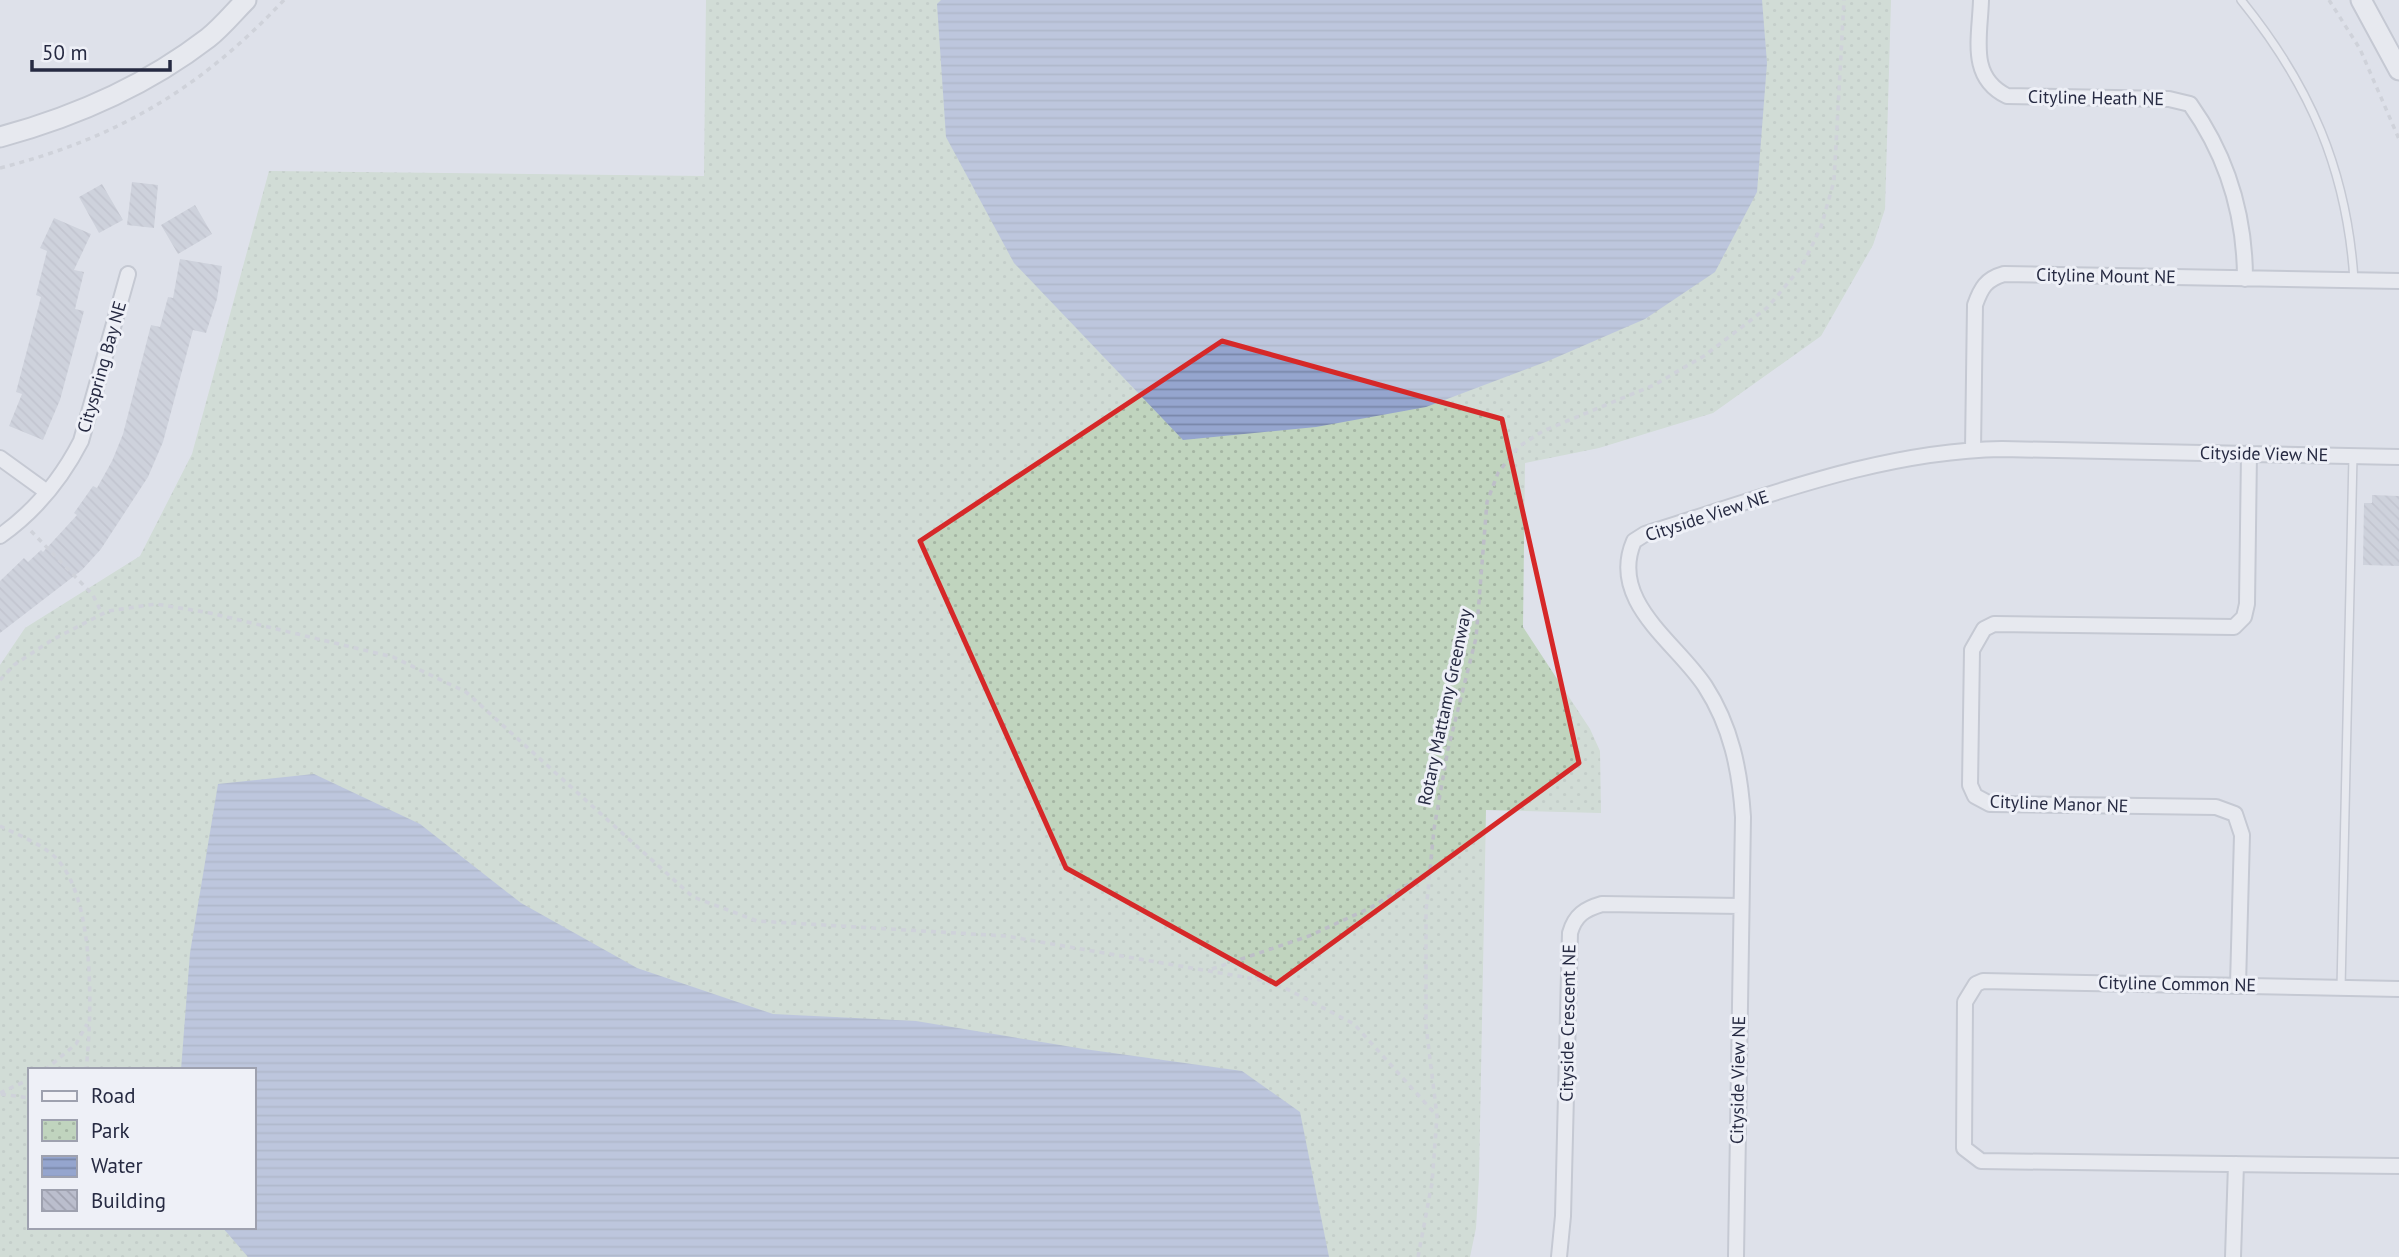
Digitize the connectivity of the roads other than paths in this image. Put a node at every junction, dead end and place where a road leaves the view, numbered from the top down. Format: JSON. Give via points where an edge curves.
{"nodes":[{"id":1,"x":246,"y":0,"type":"edge"},
{"id":2,"x":1981,"y":0,"type":"edge"},
{"id":3,"x":2241,"y":0,"type":"edge"},
{"id":4,"x":2361,"y":0,"type":"edge"},
{"id":5,"x":2399,"y":70,"type":"edge"},
{"id":6,"x":0,"y":137,"type":"edge"},
{"id":7,"x":128,"y":274,"type":"dead end"},
{"id":8,"x":2245,"y":279,"type":"junction"},
{"id":9,"x":2354,"y":280,"type":"junction"},
{"id":10,"x":2399,"y":281,"type":"edge"},
{"id":11,"x":1973,"y":449,"type":"junction"},
{"id":12,"x":2249,"y":453,"type":"junction"},
{"id":13,"x":2353,"y":456,"type":"junction"},
{"id":14,"x":2399,"y":457,"type":"edge"},
{"id":15,"x":0,"y":458,"type":"edge"},
{"id":16,"x":47,"y":492,"type":"junction"},
{"id":17,"x":0,"y":537,"type":"edge"},
{"id":18,"x":1741,"y":906,"type":"junction"},
{"id":19,"x":2238,"y":985,"type":"junction"},
{"id":20,"x":2341,"y":988,"type":"junction"},
{"id":21,"x":2399,"y":989,"type":"edge"},
{"id":22,"x":2236,"y":1164,"type":"junction"},
{"id":23,"x":2399,"y":1166,"type":"edge"},
{"id":24,"x":1559,"y":1257,"type":"edge"},
{"id":25,"x":1736,"y":1257,"type":"edge"},
{"id":26,"x":2233,"y":1257,"type":"edge"}],
"edges":[{"from":1,"to":6,"type":"street","via":[[209,37],[140,82],[79,112]]},
{"from":2,"to":8,"type":"street","name":"Cityline Heath NE","via":[[1980,64],[1994,90],[2007,96],[2190,104],[2211,137],[2238,205]]},
{"from":3,"to":9,"type":"lane","via":[[2269,34],[2314,111],[2346,208]]},
{"from":4,"to":5,"type":"street"},
{"from":7,"to":16,"type":"street","name":"Cityspring Bay NE","via":[[90,417],[70,462]]},
{"from":8,"to":9,"type":"street","name":"Cityline Mount NE"},
{"from":8,"to":11,"type":"street","name":"Cityline Mount NE","via":[[1992,277],[1975,305]]},
{"from":9,"to":10,"type":"street","name":"Cityline Mount NE"},
{"from":11,"to":12,"type":"street","name":"Cityside View NE"},
{"from":11,"to":18,"type":"street","name":"Cityside View NE","via":[[1863,467],[1634,541],[1627,564],[1631,587],[1648,621],[1704,684],[1737,760]]},
{"from":12,"to":13,"type":"street","name":"Cityside View NE"},
{"from":12,"to":19,"type":"street","name":"Cityline Manor NE","via":[[2247,604],[2244,617],[2234,626],[1994,624],[1977,638],[1972,664],[1970,785],[1980,800],[1990,804],[2216,807],[2235,814],[2242,835]]},
{"from":13,"to":14,"type":"street","name":"Cityside View NE"},
{"from":13,"to":20,"type":"lane"},
{"from":15,"to":16,"type":"street"},
{"from":16,"to":17,"type":"street","name":"Cityspring Bay NE"},
{"from":18,"to":24,"type":"street","name":"Cityside Crescent NE","via":[[1602,904],[1588,908],[1573,923]]},
{"from":18,"to":25,"type":"street","name":"Cityside View NE"},
{"from":19,"to":20,"type":"street","name":"Cityline Common NE"},
{"from":19,"to":22,"type":"street","name":"Cityline Common NE","via":[[1983,981],[1965,1002],[1964,1147],[1981,1161]]},
{"from":20,"to":21,"type":"street","name":"Cityline Common NE"},
{"from":22,"to":23,"type":"street"},
{"from":22,"to":26,"type":"street"}]}
